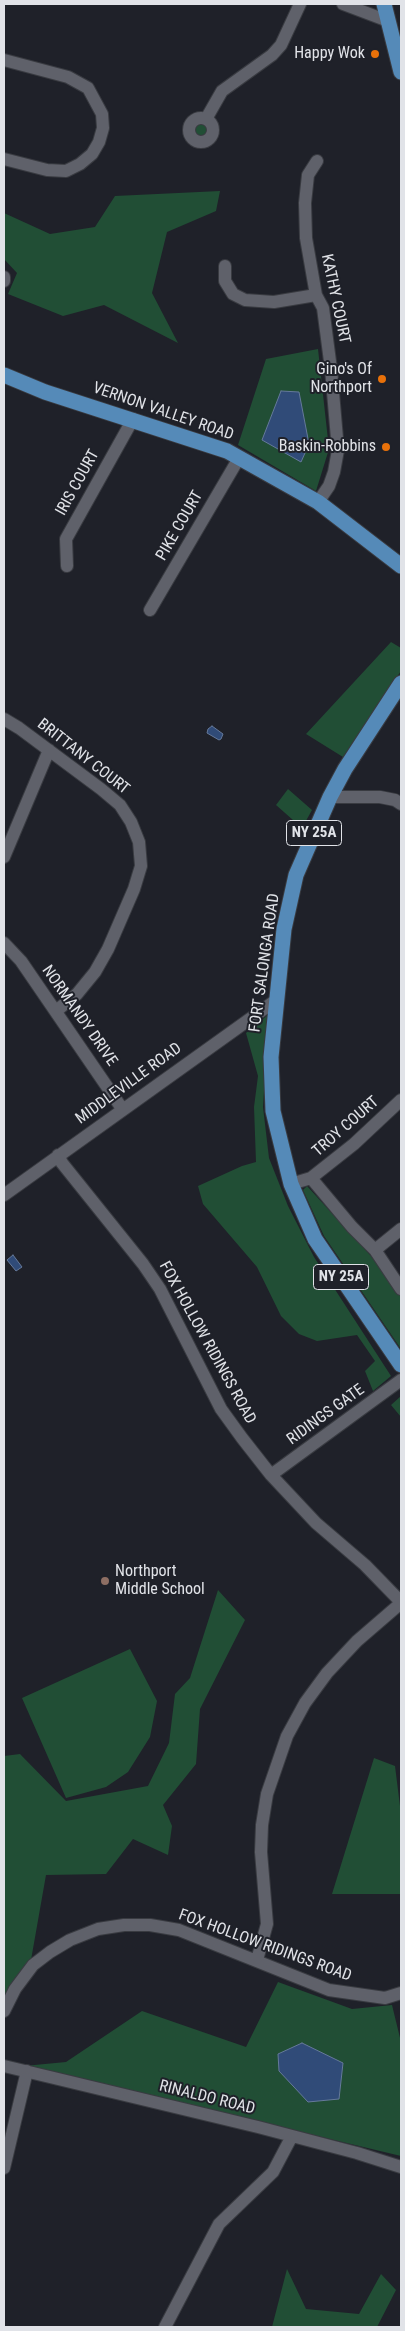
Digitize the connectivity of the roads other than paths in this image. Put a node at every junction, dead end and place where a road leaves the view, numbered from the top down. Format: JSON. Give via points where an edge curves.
{"nodes":[{"id":1,"x":300,"y":4,"type":"edge"},
{"id":2,"x":343,"y":4,"type":"edge"},
{"id":3,"x":384,"y":4,"type":"edge"},
{"id":4,"x":388,"y":21,"type":"junction"},
{"id":5,"x":4,"y":60,"type":"edge"},
{"id":6,"x":401,"y":72,"type":"edge"},
{"id":7,"x":206,"y":119,"type":"dead end"},
{"id":8,"x":4,"y":159,"type":"edge"},
{"id":9,"x":317,"y":161,"type":"dead end"},
{"id":10,"x":225,"y":266,"type":"dead end"},
{"id":11,"x":4,"y":277,"type":"edge"},
{"id":12,"x":4,"y":281,"type":"edge"},
{"id":13,"x":316,"y":295,"type":"junction"},
{"id":14,"x":4,"y":376,"type":"edge"},
{"id":15,"x":133,"y":419,"type":"junction"},
{"id":16,"x":239,"y":458,"type":"junction"},
{"id":17,"x":318,"y":502,"type":"junction"},
{"id":18,"x":67,"y":566,"type":"dead end"},
{"id":19,"x":401,"y":566,"type":"edge"},
{"id":20,"x":150,"y":610,"type":"dead end"},
{"id":21,"x":401,"y":683,"type":"edge"},
{"id":22,"x":4,"y":719,"type":"edge"},
{"id":23,"x":49,"y":750,"type":"junction"},
{"id":24,"x":330,"y":797,"type":"junction"},
{"id":25,"x":401,"y":804,"type":"edge"},
{"id":26,"x":4,"y":857,"type":"edge"},
{"id":27,"x":4,"y":943,"type":"edge"},
{"id":28,"x":275,"y":1001,"type":"junction"},
{"id":29,"x":56,"y":1011,"type":"junction"},
{"id":30,"x":401,"y":1100,"type":"edge"},
{"id":31,"x":124,"y":1110,"type":"junction"},
{"id":32,"x":58,"y":1154,"type":"junction"},
{"id":33,"x":311,"y":1178,"type":"junction"},
{"id":34,"x":291,"y":1184,"type":"junction"},
{"id":35,"x":5,"y":1193,"type":"edge"},
{"id":36,"x":401,"y":1229,"type":"edge"},
{"id":37,"x":375,"y":1250,"type":"junction"},
{"id":38,"x":401,"y":1289,"type":"edge"},
{"id":39,"x":401,"y":1365,"type":"edge"},
{"id":40,"x":401,"y":1380,"type":"edge"},
{"id":41,"x":271,"y":1475,"type":"junction"},
{"id":42,"x":401,"y":1603,"type":"edge"},
{"id":43,"x":257,"y":1960,"type":"junction"},
{"id":44,"x":401,"y":1993,"type":"edge"},
{"id":45,"x":4,"y":2011,"type":"edge"},
{"id":46,"x":4,"y":2066,"type":"edge"},
{"id":47,"x":27,"y":2071,"type":"junction"},
{"id":48,"x":292,"y":2136,"type":"junction"},
{"id":49,"x":401,"y":2167,"type":"edge"},
{"id":50,"x":4,"y":2168,"type":"edge"},
{"id":51,"x":165,"y":2327,"type":"edge"}],
"edges":[{"from":1,"to":7,"type":"street","via":[[281,45],[222,91]]},
{"from":2,"to":4,"type":"street"},
{"from":3,"to":4,"type":"main road"},
{"from":4,"to":6,"type":"main road"},
{"from":5,"to":8,"type":"street","via":[[68,77],[88,88],[102,114],[103,128],[92,154],[66,171],[47,170]]},
{"from":9,"to":13,"type":"street","name":"KATHY COURT","via":[[308,175],[305,203],[306,238]]},
{"from":10,"to":13,"type":"street","via":[[225,281],[233,294],[245,300],[274,302]]},
{"from":11,"to":12,"type":"street"},
{"from":13,"to":17,"type":"street","name":"KATHY COURT","via":[[323,308],[326,326],[338,450],[332,479]]},
{"from":14,"to":15,"type":"main road","name":"VERNON VALLEY ROAD"},
{"from":15,"to":16,"type":"main road","name":"VERNON VALLEY ROAD","via":[[208,443]]},
{"from":15,"to":18,"type":"street","name":"IRIS COURT","via":[[66,539]]},
{"from":16,"to":17,"type":"main road","name":"VERNON VALLEY ROAD"},
{"from":16,"to":20,"type":"street","name":"PIKE COURT"},
{"from":17,"to":19,"type":"main road","name":"VERNON VALLEY ROAD"},
{"from":21,"to":24,"type":"main road","name":"FORT SALONGA ROAD","number":"NY 25A"},
{"from":22,"to":23,"type":"street","name":"BRITTANY COURT"},
{"from":23,"to":26,"type":"street"},
{"from":23,"to":29,"type":"street","name":"BRITTANY COURT","via":[[120,805],[139,842],[141,866],[108,949],[95,972],[77,994]]},
{"from":24,"to":25,"type":"street","via":[[380,797]]},
{"from":24,"to":28,"type":"main road","name":"FORT SALONGA ROAD","number":"NY 25A","via":[[289,899]]},
{"from":27,"to":29,"type":"street","name":"NORMANDY DRIVE","via":[[21,961]]},
{"from":28,"to":31,"type":"street","name":"MIDDLEVILLE ROAD"},
{"from":28,"to":34,"type":"main road","name":"FORT SALONGA ROAD","number":"NY 25A","via":[[271,1057],[273,1111]]},
{"from":29,"to":31,"type":"street","name":"NORMANDY DRIVE"},
{"from":30,"to":33,"type":"street","name":"TROY COURT"},
{"from":31,"to":32,"type":"street","name":"MIDDLEVILLE ROAD"},
{"from":32,"to":35,"type":"street","name":"MIDDLEVILLE ROAD"},
{"from":32,"to":41,"type":"street","name":"FOX HOLLOW RIDINGS ROAD","via":[[143,1264],[168,1304],[221,1409]]},
{"from":33,"to":34,"type":"street"},
{"from":33,"to":37,"type":"street"},
{"from":34,"to":39,"type":"main road","name":"FORT SALONGA ROAD","number":"NY 25A","via":[[315,1239]]},
{"from":36,"to":37,"type":"street"},
{"from":37,"to":38,"type":"street"},
{"from":40,"to":41,"type":"street","name":"RIDINGS GATE"},
{"from":41,"to":42,"type":"street","name":"FOX HOLLOW RIDINGS ROAD","via":[[316,1523],[365,1565]]},
{"from":42,"to":43,"type":"street","via":[[357,1641],[328,1674],[305,1703],[287,1736],[267,1794],[262,1824],[267,1924]]},
{"from":43,"to":44,"type":"street","name":"FOX HOLLOW RIDINGS ROAD","via":[[329,1990],[386,1998]]},
{"from":43,"to":45,"type":"street","name":"FOX HOLLOW RIDINGS ROAD","via":[[179,1930],[150,1925],[98,1929],[70,1940],[33,1965]]},
{"from":46,"to":47,"type":"street","name":"RINALDO ROAD"},
{"from":47,"to":48,"type":"street","name":"RINALDO ROAD"},
{"from":47,"to":50,"type":"street"},
{"from":48,"to":49,"type":"street","name":"RINALDO ROAD"},
{"from":48,"to":51,"type":"street","via":[[273,2172],[219,2224]]}]}
